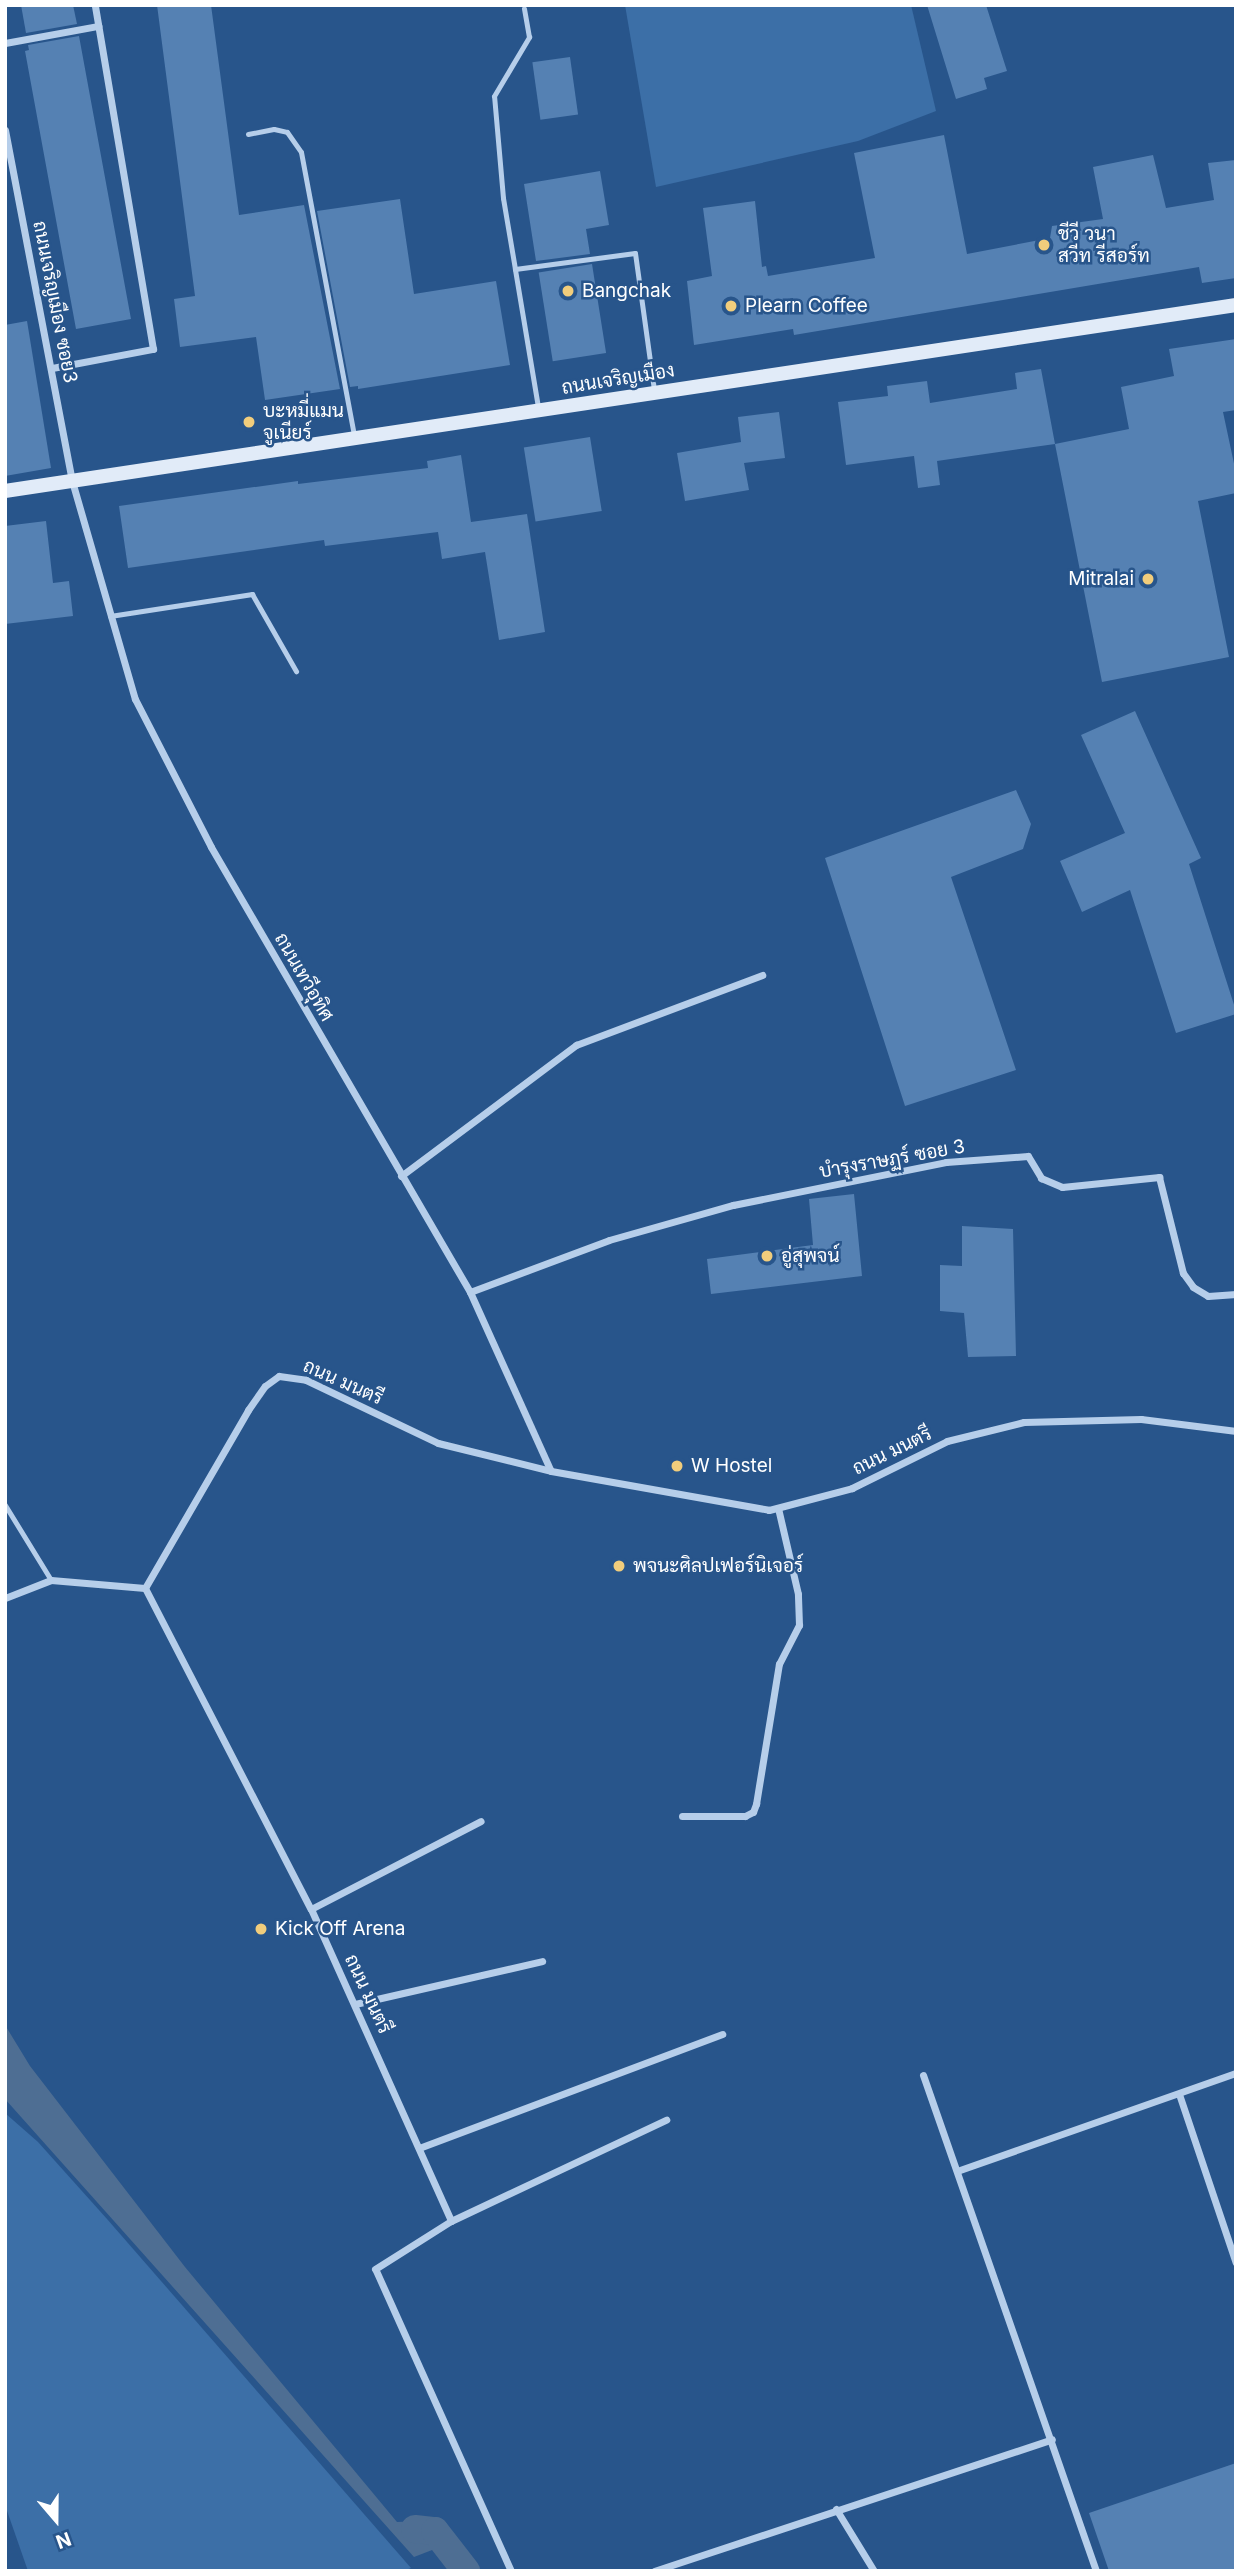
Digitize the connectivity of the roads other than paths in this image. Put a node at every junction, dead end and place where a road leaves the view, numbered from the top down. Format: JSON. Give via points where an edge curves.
{"nodes":[{"id":1,"x":94,"y":5,"type":"edge"},
{"id":2,"x":524,"y":8,"type":"dead end"},
{"id":3,"x":98,"y":26,"type":"junction"},
{"id":4,"x":5,"y":43,"type":"edge"},
{"id":5,"x":5,"y":130,"type":"edge"},
{"id":6,"x":248,"y":134,"type":"dead end"},
{"id":7,"x":515,"y":269,"type":"junction"},
{"id":8,"x":1236,"y":305,"type":"edge"},
{"id":9,"x":52,"y":368,"type":"junction"},
{"id":10,"x":655,"y":393,"type":"junction"},
{"id":11,"x":539,"y":410,"type":"junction"},
{"id":12,"x":354,"y":438,"type":"junction"},
{"id":13,"x":72,"y":481,"type":"junction"},
{"id":14,"x":5,"y":491,"type":"edge"},
{"id":15,"x":109,"y":616,"type":"junction"},
{"id":16,"x":296,"y":671,"type":"dead end"},
{"id":17,"x":762,"y":975,"type":"dead end"},
{"id":18,"x":401,"y":1176,"type":"junction"},
{"id":19,"x":470,"y":1292,"type":"junction"},
{"id":20,"x":1236,"y":1294,"type":"edge"},
{"id":21,"x":1236,"y":1431,"type":"edge"},
{"id":22,"x":551,"y":1471,"type":"junction"},
{"id":23,"x":5,"y":1505,"type":"edge"},
{"id":24,"x":778,"y":1508,"type":"junction"},
{"id":25,"x":51,"y":1580,"type":"junction"},
{"id":26,"x":145,"y":1588,"type":"junction"},
{"id":27,"x":5,"y":1598,"type":"edge"},
{"id":28,"x":682,"y":1816,"type":"dead end"},
{"id":29,"x":481,"y":1821,"type":"dead end"},
{"id":30,"x":311,"y":1909,"type":"junction"},
{"id":31,"x":542,"y":1961,"type":"dead end"},
{"id":32,"x":355,"y":2004,"type":"junction"},
{"id":33,"x":722,"y":2034,"type":"dead end"},
{"id":34,"x":1236,"y":2073,"type":"edge"},
{"id":35,"x":923,"y":2075,"type":"dead end"},
{"id":36,"x":1179,"y":2094,"type":"junction"},
{"id":37,"x":666,"y":2120,"type":"dead end"},
{"id":38,"x":419,"y":2148,"type":"junction"},
{"id":39,"x":957,"y":2171,"type":"junction"},
{"id":40,"x":451,"y":2221,"type":"junction"},
{"id":41,"x":1236,"y":2263,"type":"edge"},
{"id":42,"x":1052,"y":2439,"type":"junction"},
{"id":43,"x":836,"y":2509,"type":"junction"},
{"id":44,"x":511,"y":2571,"type":"edge"},
{"id":45,"x":654,"y":2571,"type":"edge"},
{"id":46,"x":874,"y":2571,"type":"edge"},
{"id":47,"x":1096,"y":2571,"type":"edge"}],
"edges":[{"from":1,"to":3,"type":"street"},
{"from":2,"to":7,"type":"lane","via":[[529,37],[494,96]]},
{"from":3,"to":4,"type":"street"},
{"from":3,"to":9,"type":"street","via":[[153,349]]},
{"from":5,"to":9,"type":"street","name":"ถนนเจริญเมือง ซอย3"},
{"from":6,"to":12,"type":"lane","via":[[274,129],[287,132],[301,152]]},
{"from":7,"to":10,"type":"lane","via":[[635,253]]},
{"from":7,"to":11,"type":"lane"},
{"from":8,"to":10,"type":"main road","name":"ถนนเจริญเมือง"},
{"from":9,"to":13,"type":"street","name":"ถนนเจริญเมือง ซอย3"},
{"from":10,"to":11,"type":"main road","name":"ถนนเจริญเมือง"},
{"from":11,"to":12,"type":"main road","name":"ถนนเจริญเมือง"},
{"from":12,"to":13,"type":"main road","name":"ถนนเจริญเมือง"},
{"from":13,"to":14,"type":"main road","name":"ถนนเจริญเมือง"},
{"from":13,"to":15,"type":"street","name":"ถนนเทวีอุทิศ"},
{"from":15,"to":16,"type":"lane","via":[[252,594]]},
{"from":15,"to":18,"type":"street","name":"ถนนเทวีอุทิศ","via":[[135,699],[211,847]]},
{"from":17,"to":18,"type":"street","via":[[576,1045]]},
{"from":18,"to":19,"type":"street","name":"ถนนเทวีอุทิศ"},
{"from":19,"to":20,"type":"street","name":"บำรุงราษฏร์ ซอย 3","via":[[609,1240],[733,1205],[946,1162],[1028,1156],[1041,1178],[1062,1187],[1159,1177],[1183,1273],[1193,1287],[1208,1296]]},
{"from":19,"to":22,"type":"street","name":"ถนนเทวีอุทิศ"},
{"from":21,"to":24,"type":"street","name":"ถนน มนตรี","via":[[1141,1419],[1024,1422],[947,1441],[852,1488]]},
{"from":22,"to":24,"type":"street","name":"ถนน มนตรี"},
{"from":22,"to":26,"type":"street","name":"ถนน มนตรี","via":[[438,1443],[306,1380],[279,1376],[247,1410]]},
{"from":23,"to":25,"type":"lane"},
{"from":24,"to":28,"type":"street","via":[[798,1594],[799,1625],[779,1664],[756,1804],[753,1812],[744,1816]]},
{"from":25,"to":26,"type":"street"},
{"from":25,"to":27,"type":"street"},
{"from":26,"to":30,"type":"street","name":"ถนน มนตรี"},
{"from":29,"to":30,"type":"street"},
{"from":30,"to":32,"type":"street","name":"ถนน มนตรี"},
{"from":31,"to":32,"type":"street"},
{"from":32,"to":38,"type":"street","name":"ถนน มนตรี"},
{"from":33,"to":38,"type":"street"},
{"from":34,"to":36,"type":"street"},
{"from":35,"to":39,"type":"street"},
{"from":36,"to":39,"type":"street"},
{"from":36,"to":41,"type":"street"},
{"from":37,"to":40,"type":"street"},
{"from":38,"to":40,"type":"street","name":"ถนน มนตรี"},
{"from":39,"to":42,"type":"street"},
{"from":40,"to":44,"type":"street","via":[[375,2269]]},
{"from":42,"to":43,"type":"street"},
{"from":42,"to":47,"type":"street"},
{"from":43,"to":45,"type":"street"},
{"from":43,"to":46,"type":"street"}]}
